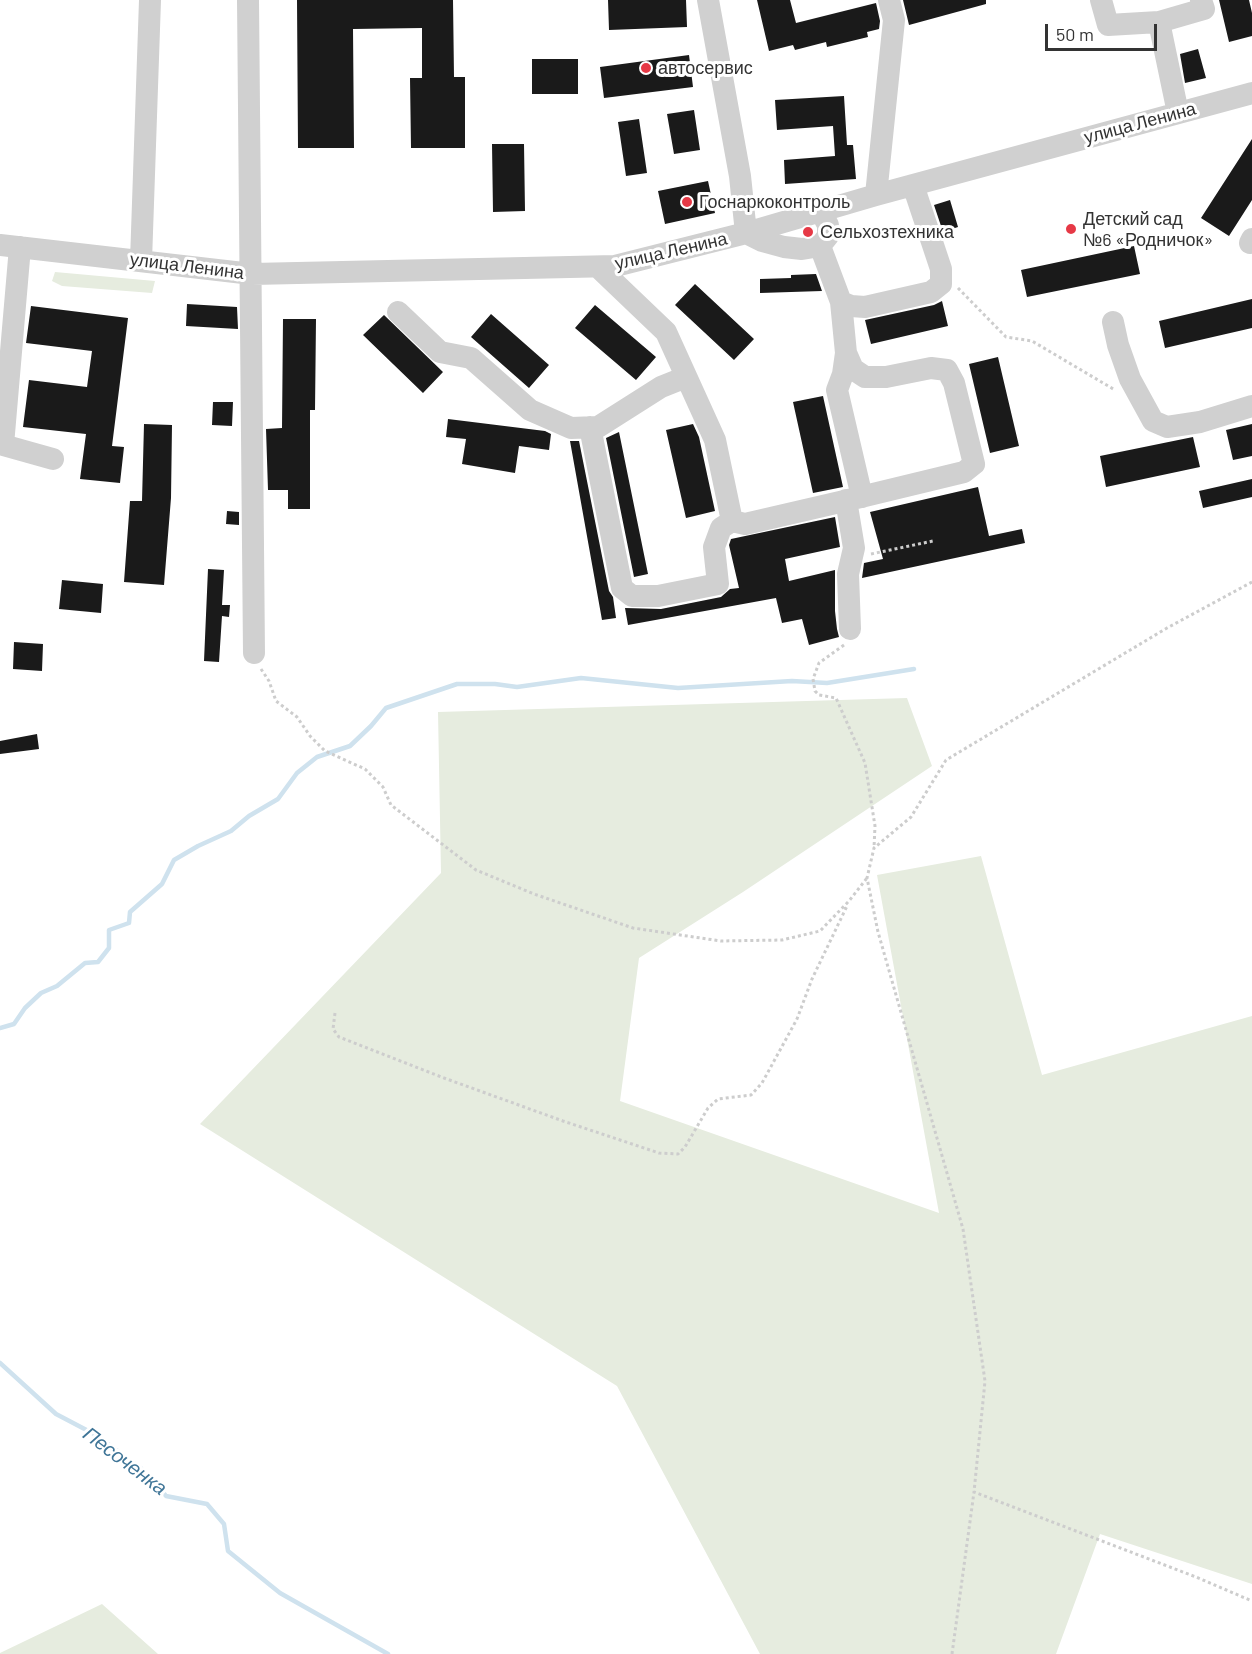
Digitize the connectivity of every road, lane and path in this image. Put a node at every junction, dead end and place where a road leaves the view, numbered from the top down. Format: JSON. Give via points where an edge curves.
{"nodes":[{"id":1,"x":150,"y":0,"type":"edge"},
{"id":2,"x":248,"y":0,"type":"edge"},
{"id":3,"x":708,"y":0,"type":"edge"},
{"id":4,"x":889,"y":0,"type":"edge"},
{"id":5,"x":1101,"y":0,"type":"edge"},
{"id":6,"x":1202,"y":0,"type":"edge"},
{"id":7,"x":1159,"y":22,"type":"junction"},
{"id":8,"x":1252,"y":93,"type":"edge"},
{"id":9,"x":1178,"y":113,"type":"junction"},
{"id":10,"x":913,"y":185,"type":"junction"},
{"id":11,"x":876,"y":195,"type":"junction"},
{"id":12,"x":816,"y":212,"type":"junction"},
{"id":13,"x":746,"y":233,"type":"junction"},
{"id":14,"x":10,"y":246,"type":"edge"},
{"id":15,"x":820,"y":246,"type":"junction"},
{"id":16,"x":141,"y":261,"type":"junction"},
{"id":17,"x":598,"y":267,"type":"junction"},
{"id":18,"x":941,"y":268,"type":"junction"},
{"id":19,"x":252,"y":274,"type":"junction"},
{"id":20,"x":841,"y":302,"type":"junction"},
{"id":21,"x":398,"y":312,"type":"dead end"},
{"id":22,"x":1113,"y":322,"type":"dead end"},
{"id":23,"x":846,"y":353,"type":"junction"},
{"id":24,"x":686,"y":376,"type":"junction"},
{"id":25,"x":1121,"y":394,"type":"dead end"},
{"id":26,"x":1252,"y":406,"type":"edge"},
{"id":27,"x":590,"y":427,"type":"junction"},
{"id":28,"x":2,"y":448,"type":"edge"},
{"id":29,"x":53,"y":459,"type":"dead end"},
{"id":30,"x":854,"y":499,"type":"junction"},
{"id":31,"x":732,"y":520,"type":"junction"},
{"id":32,"x":933,"y":541,"type":"dead end"},
{"id":33,"x":852,"y":558,"type":"junction"},
{"id":34,"x":1252,"y":582,"type":"edge"},
{"id":35,"x":850,"y":629,"type":"joint"},
{"id":36,"x":254,"y":653,"type":"joint"},
{"id":37,"x":874,"y":848,"type":"junction"},
{"id":38,"x":867,"y":878,"type":"junction"},
{"id":39,"x":849,"y":901,"type":"junction"},
{"id":40,"x":335,"y":1013,"type":"dead end"},
{"id":41,"x":974,"y":1492,"type":"junction"},
{"id":42,"x":1252,"y":1601,"type":"edge"},
{"id":43,"x":952,"y":1654,"type":"edge"}],
"edges":[{"from":1,"to":16,"type":"street"},
{"from":2,"to":19,"type":"street"},
{"from":3,"to":13,"type":"street","via":[[740,176]]},
{"from":4,"to":11,"type":"street","via":[[894,20]]},
{"from":5,"to":7,"type":"street","via":[[1108,25]]},
{"from":6,"to":7,"type":"street","via":[[1204,9]]},
{"from":7,"to":9,"type":"street"},
{"from":8,"to":9,"type":"street","name":"улица Ленина"},
{"from":9,"to":10,"type":"street","name":"улица Ленина"},
{"from":10,"to":11,"type":"street","name":"улица Ленина"},
{"from":10,"to":18,"type":"street"},
{"from":11,"to":12,"type":"street","name":"улица Ленина"},
{"from":12,"to":13,"type":"street","name":"улица Ленина"},
{"from":12,"to":15,"type":"street","via":[[828,225],[828,236]]},
{"from":13,"to":15,"type":"street","via":[[784,247]]},
{"from":13,"to":17,"type":"street","name":"улица Ленина"},
{"from":14,"to":16,"type":"street","name":"улица Ленина"},
{"from":14,"to":28,"type":"street"},
{"from":15,"to":20,"type":"street"},
{"from":16,"to":19,"type":"street","name":"улица Ленина"},
{"from":17,"to":19,"type":"street","name":"улица Ленина"},
{"from":17,"to":24,"type":"street","via":[[666,332]]},
{"from":18,"to":20,"type":"street","via":[[941,284],[931,292],[865,307]]},
{"from":18,"to":25,"type":"path","via":[[1006,337],[1032,341]]},
{"from":19,"to":36,"type":"street"},
{"from":20,"to":23,"type":"street"},
{"from":21,"to":27,"type":"street","via":[[440,352],[471,358],[530,410],[571,428]]},
{"from":22,"to":26,"type":"street","via":[[1130,379],[1153,421],[1167,427],[1200,422]]},
{"from":23,"to":30,"type":"street","via":[[837,390]]},
{"from":23,"to":30,"type":"street","via":[[853,369],[865,377],[947,369],[974,464],[964,472]]},
{"from":24,"to":27,"type":"street","via":[[661,387],[598,427]]},
{"from":24,"to":31,"type":"street","via":[[715,440]]},
{"from":27,"to":31,"type":"street","via":[[622,588],[632,596],[658,596],[718,584],[714,547],[721,528]]},
{"from":28,"to":29,"type":"street"},
{"from":30,"to":31,"type":"street","via":[[745,524]]},
{"from":30,"to":33,"type":"street"},
{"from":32,"to":33,"type":"path"},
{"from":33,"to":35,"type":"street","via":[[848,574]]},
{"from":34,"to":37,"type":"path","via":[[946,760],[911,817]]},
{"from":35,"to":37,"type":"path","via":[[842,648],[819,663],[813,679],[819,695],[836,698],[865,764],[875,826]]},
{"from":36,"to":39,"type":"path","via":[[276,701],[297,717],[325,751],[365,769],[383,787],[391,805],[476,870],[633,928],[722,941],[782,940],[820,931]]},
{"from":37,"to":38,"type":"path"},
{"from":38,"to":39,"type":"path"},
{"from":38,"to":41,"type":"path","via":[[878,932],[963,1229],[985,1381]]},
{"from":39,"to":40,"type":"path","via":[[797,1019],[762,1083],[751,1095],[718,1099],[678,1154],[659,1153],[563,1121],[339,1037],[333,1029]]},
{"from":41,"to":42,"type":"path"},
{"from":41,"to":43,"type":"path"}]}
